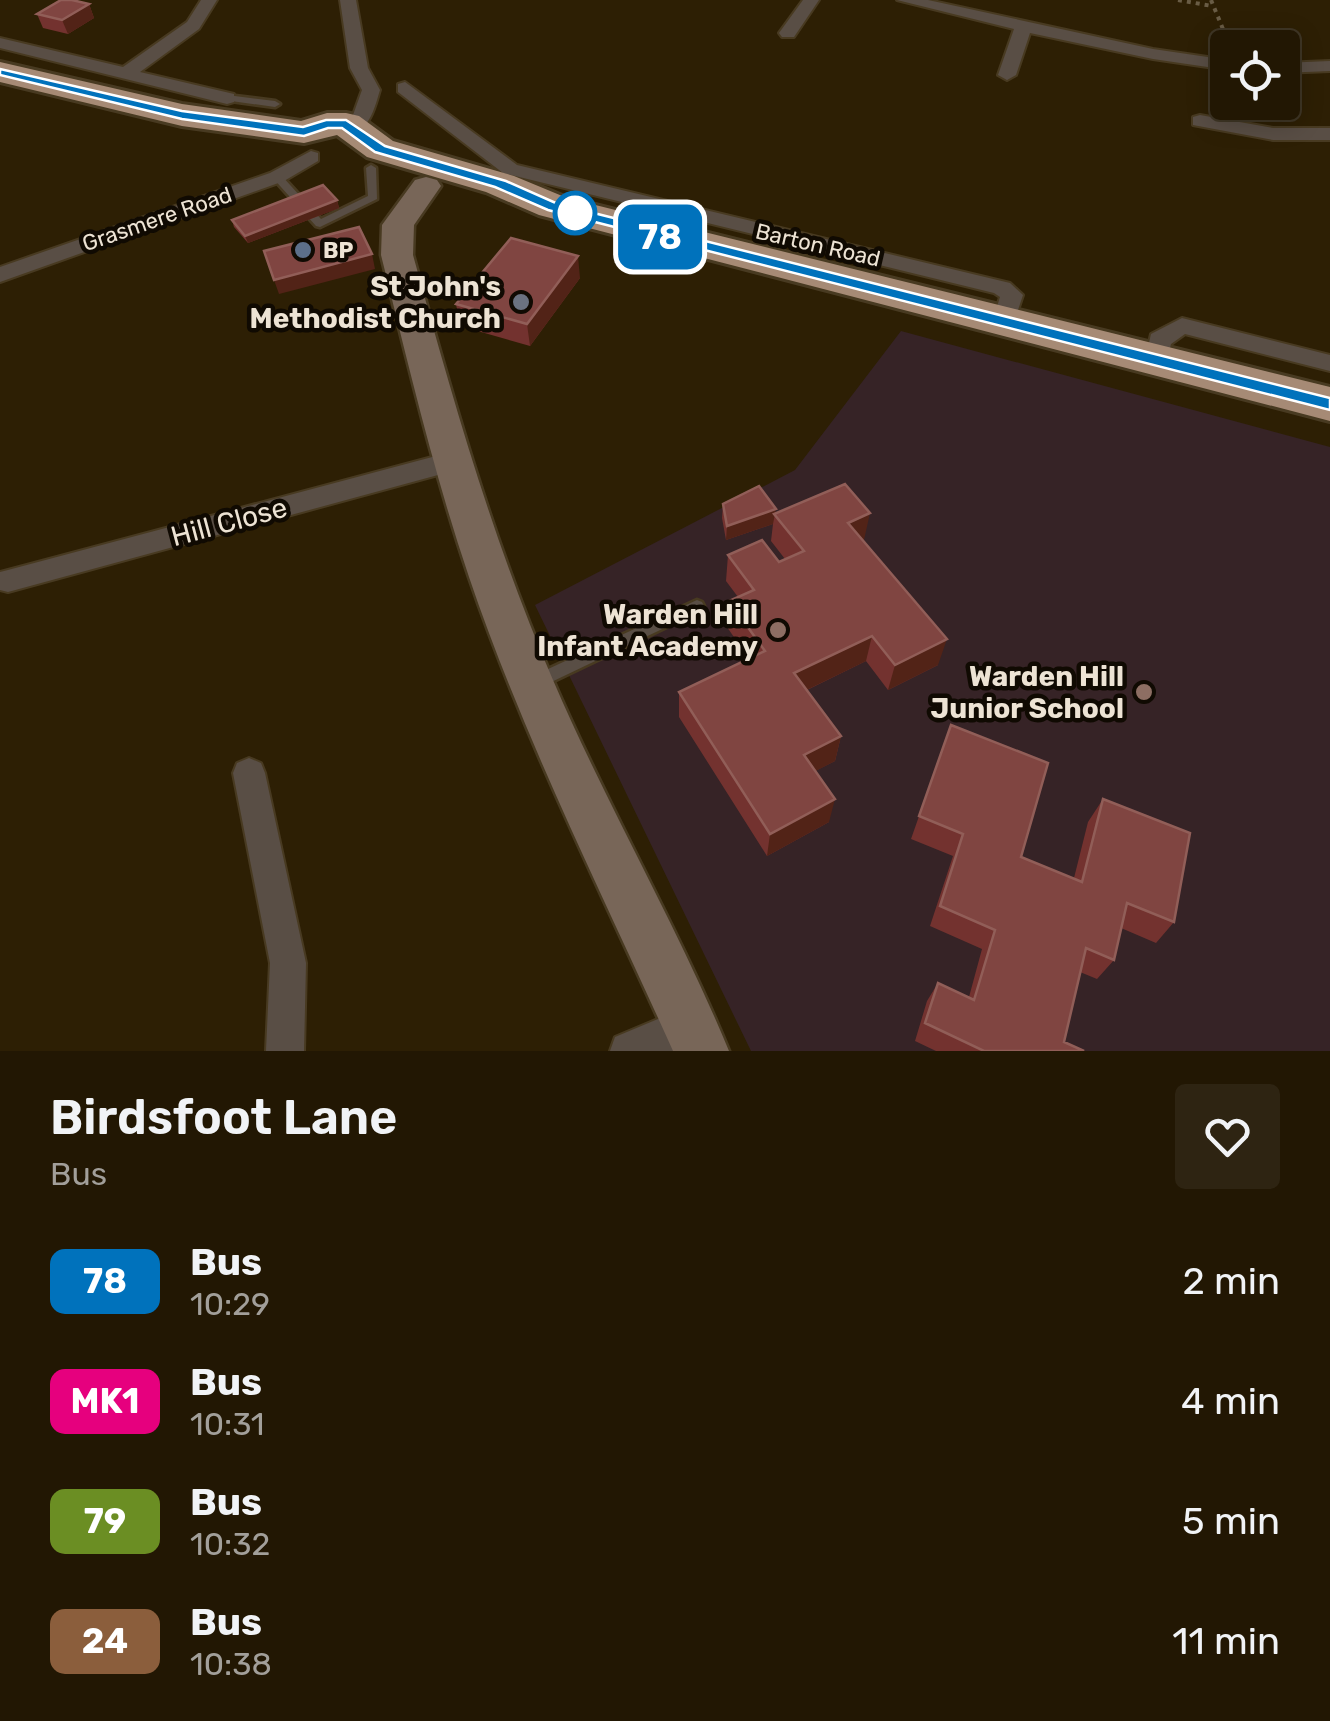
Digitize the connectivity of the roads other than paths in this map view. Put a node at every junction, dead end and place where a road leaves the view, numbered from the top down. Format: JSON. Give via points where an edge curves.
{"nodes":[{"id":1,"x":209,"y":0,"type":"edge"},
{"id":2,"x":348,"y":0,"type":"edge"},
{"id":3,"x":811,"y":0,"type":"edge"},
{"id":4,"x":905,"y":0,"type":"edge"},
{"id":5,"x":961,"y":6,"type":"edge"},
{"id":6,"x":1024,"y":26,"type":"junction"},
{"id":7,"x":788,"y":32,"type":"dead end"},
{"id":8,"x":0,"y":42,"type":"edge"},
{"id":9,"x":1210,"y":62,"type":"edge"},
{"id":10,"x":1300,"y":69,"type":"edge"},
{"id":11,"x":1326,"y":70,"type":"edge"},
{"id":12,"x":0,"y":72,"type":"edge"},
{"id":13,"x":128,"y":72,"type":"junction"},
{"id":14,"x":1006,"y":75,"type":"dead end"},
{"id":15,"x":405,"y":88,"type":"dead end"},
{"id":16,"x":226,"y":98,"type":"joint"},
{"id":17,"x":275,"y":104,"type":"dead end"},
{"id":18,"x":437,"y":113,"type":"junction"},
{"id":19,"x":1200,"y":120,"type":"dead end"},
{"id":20,"x":412,"y":123,"type":"dead end"},
{"id":21,"x":1330,"y":134,"type":"edge"},
{"id":22,"x":362,"y":143,"type":"junction"},
{"id":23,"x":314,"y":149,"type":"junction"},
{"id":24,"x":276,"y":177,"type":"junction"},
{"id":25,"x":426,"y":186,"type":"junction"},
{"id":26,"x":553,"y":207,"type":"junction"},
{"id":27,"x":0,"y":275,"type":"edge"},
{"id":28,"x":1004,"y":323,"type":"junction"},
{"id":29,"x":1157,"y":360,"type":"junction"},
{"id":30,"x":1330,"y":364,"type":"edge"},
{"id":31,"x":1330,"y":404,"type":"edge"},
{"id":32,"x":451,"y":462,"type":"junction"},
{"id":33,"x":8,"y":581,"type":"dead end"},
{"id":34,"x":697,"y":606,"type":"dead end"},
{"id":35,"x":532,"y":683,"type":"junction"},
{"id":36,"x":249,"y":773,"type":"dead end"},
{"id":37,"x":695,"y":1038,"type":"edge"},
{"id":38,"x":286,"y":1051,"type":"edge"},
{"id":39,"x":629,"y":1051,"type":"edge"}],
"edges":[{"from":1,"to":13,"type":"street","via":[[193,24]]},
{"from":2,"to":22,"type":"street","via":[[359,68],[372,90],[362,116]]},
{"from":3,"to":7,"type":"street"},
{"from":4,"to":5,"type":"street"},
{"from":5,"to":6,"type":"street"},
{"from":6,"to":9,"type":"street"},
{"from":6,"to":14,"type":"street"},
{"from":8,"to":13,"type":"street"},
{"from":10,"to":11,"type":"street"},
{"from":12,"to":23,"type":"highway","name":"Barton Road"},
{"from":13,"to":16,"type":"street"},
{"from":15,"to":18,"type":"street","name":"Barton Road"},
{"from":16,"to":17,"type":"lane"},
{"from":18,"to":20,"type":"street"},
{"from":18,"to":28,"type":"street","name":"Barton Road","via":[[520,173],[1002,288],[1012,295]]},
{"from":19,"to":21,"type":"street","via":[[1273,134]]},
{"from":22,"to":23,"type":"highway","name":"Barton Road"},
{"from":22,"to":24,"type":"lane","via":[[373,196],[320,224]]},
{"from":22,"to":25,"type":"highway","name":"Barton Road"},
{"from":22,"to":26,"type":"highway","name":"Barton Road"},
{"from":23,"to":24,"type":"street","name":"Grasmere Road"},
{"from":24,"to":27,"type":"street","name":"Grasmere Road"},
{"from":25,"to":26,"type":"highway","name":"Barton Road"},
{"from":25,"to":32,"type":"street","via":[[398,225],[397,254]]},
{"from":26,"to":28,"type":"highway","name":"Barton Road"},
{"from":28,"to":29,"type":"highway","name":"Barton Road"},
{"from":29,"to":30,"type":"street","via":[[1159,340],[1182,326]]},
{"from":29,"to":31,"type":"highway","name":"Barton Road"},
{"from":32,"to":33,"type":"street","name":"Hill Close"},
{"from":32,"to":35,"type":"street"},
{"from":34,"to":35,"type":"lane"},
{"from":35,"to":37,"type":"street"},
{"from":36,"to":38,"type":"street","via":[[288,963]]},
{"from":37,"to":39,"type":"street"}]}
